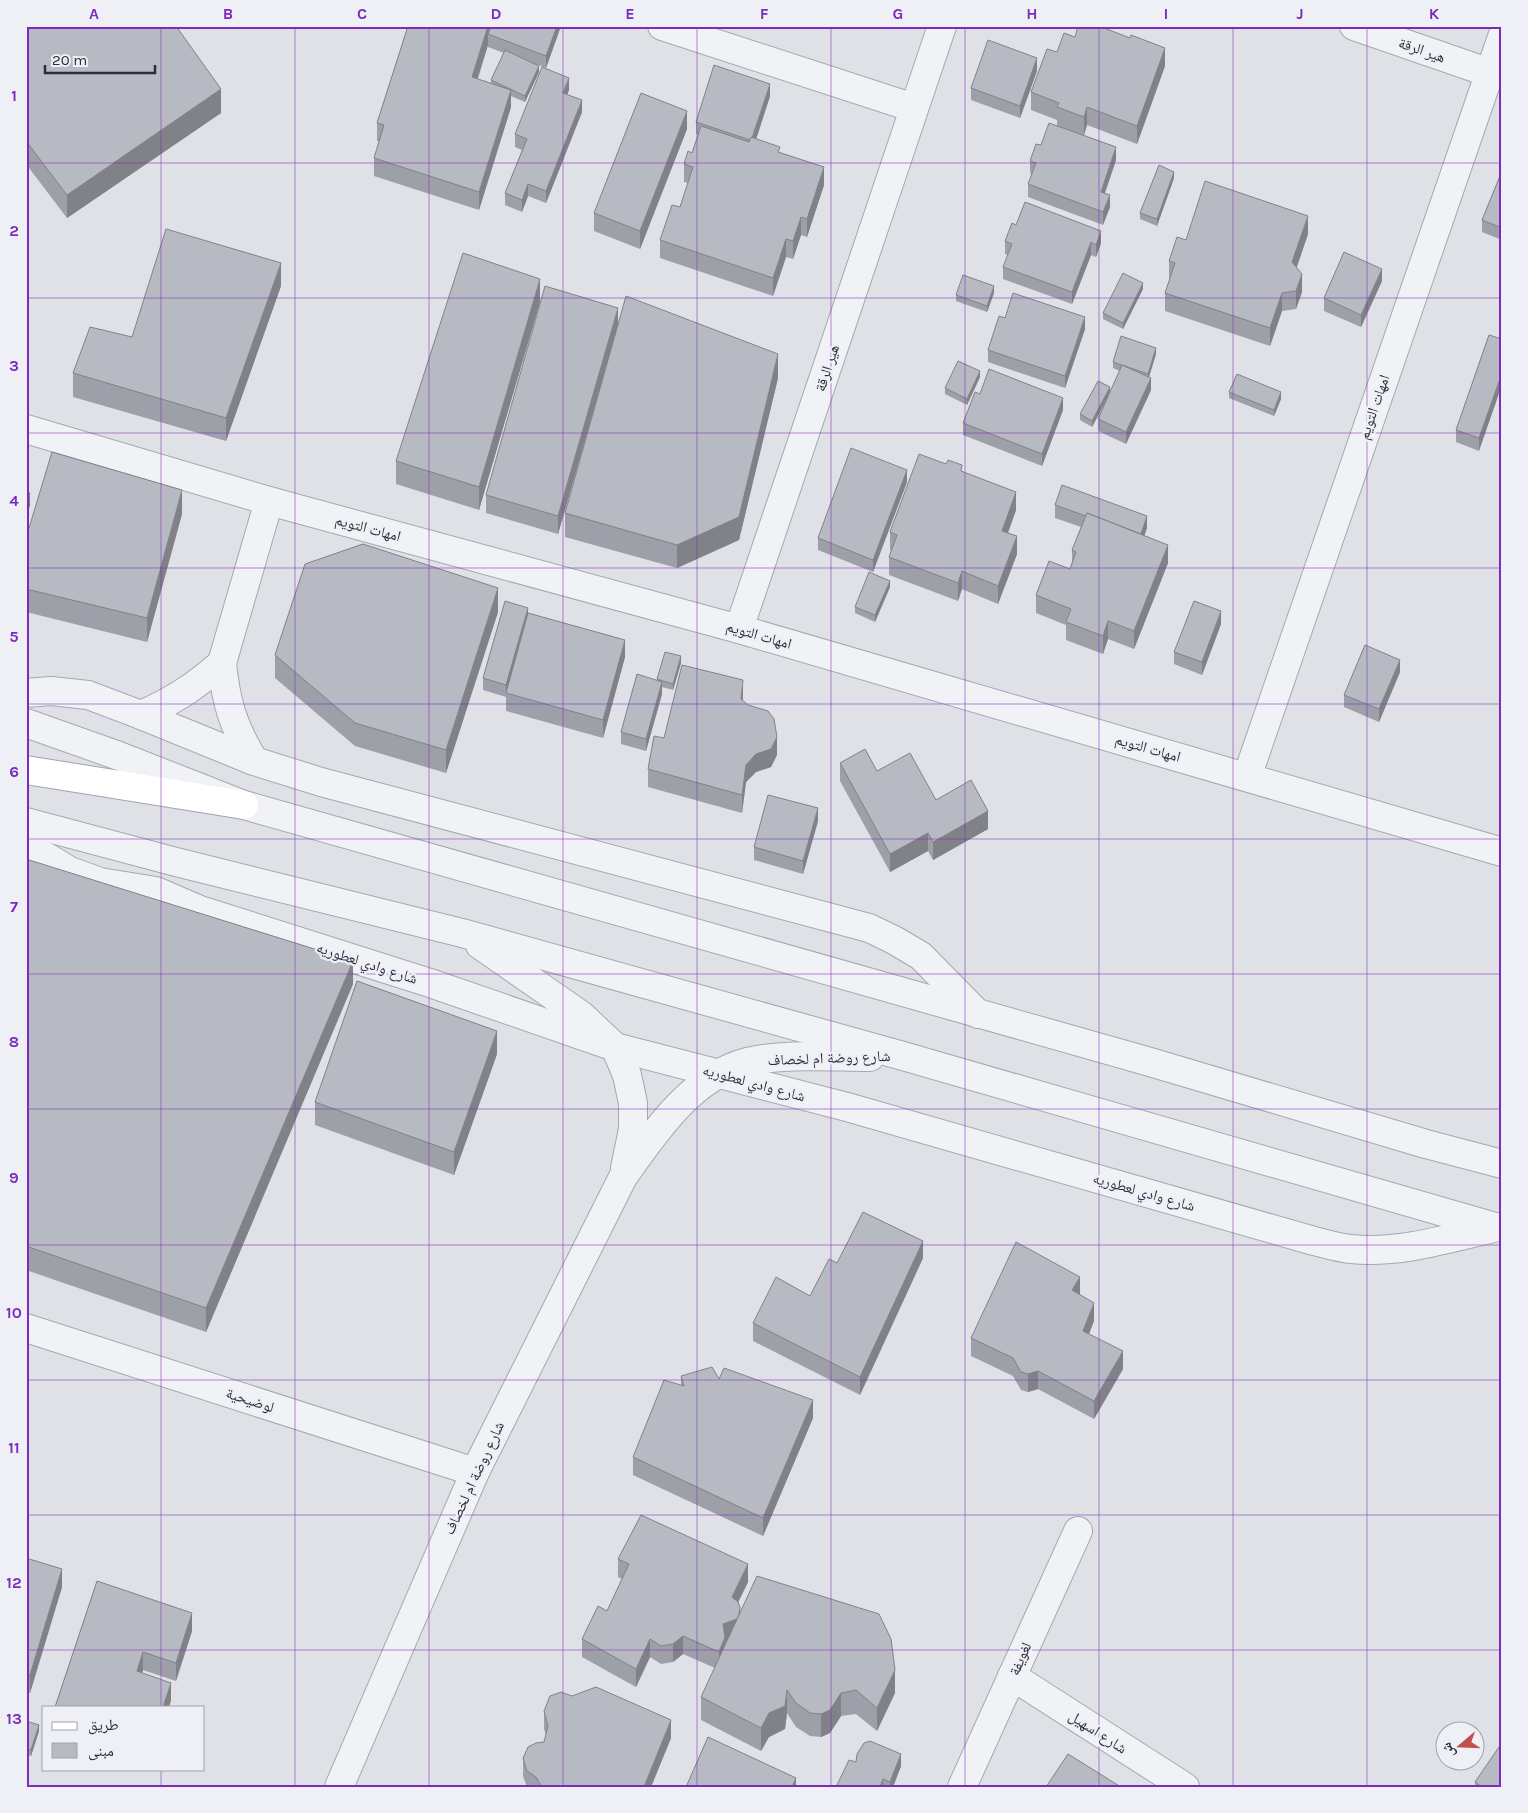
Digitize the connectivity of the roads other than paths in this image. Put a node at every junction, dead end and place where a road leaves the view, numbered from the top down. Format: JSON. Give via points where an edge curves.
{"nodes":[{"id":1,"x":662,"y":26,"type":"edge"},
{"id":2,"x":942,"y":26,"type":"edge"},
{"id":3,"x":1354,"y":26,"type":"edge"},
{"id":4,"x":1502,"y":37,"type":"edge"},
{"id":5,"x":1490,"y":73,"type":"junction"},
{"id":6,"x":914,"y":108,"type":"junction"},
{"id":7,"x":26,"y":429,"type":"edge"},
{"id":8,"x":269,"y":501,"type":"junction"},
{"id":9,"x":739,"y":629,"type":"junction"},
{"id":10,"x":222,"y":663,"type":"junction"},
{"id":11,"x":26,"y":693,"type":"edge"},
{"id":12,"x":141,"y":715,"type":"junction"},
{"id":13,"x":26,"y":723,"type":"edge"},
{"id":14,"x":254,"y":761,"type":"junction"},
{"id":15,"x":26,"y":770,"type":"edge"},
{"id":16,"x":1247,"y":777,"type":"junction"},
{"id":17,"x":244,"y":805,"type":"junction"},
{"id":18,"x":26,"y":822,"type":"edge"},
{"id":19,"x":26,"y":842,"type":"edge"},
{"id":20,"x":1502,"y":852,"type":"edge"},
{"id":21,"x":462,"y":933,"type":"junction"},
{"id":22,"x":978,"y":1014,"type":"junction"},
{"id":23,"x":615,"y":1047,"type":"junction"},
{"id":24,"x":903,"y":1056,"type":"junction"},
{"id":25,"x":719,"y":1074,"type":"junction"},
{"id":26,"x":1502,"y":1164,"type":"edge"},
{"id":27,"x":624,"y":1177,"type":"junction"},
{"id":28,"x":1500,"y":1228,"type":"edge"},
{"id":29,"x":26,"y":1328,"type":"edge"},
{"id":30,"x":475,"y":1472,"type":"junction"},
{"id":31,"x":1078,"y":1531,"type":"dead end"},
{"id":32,"x":1012,"y":1676,"type":"junction"},
{"id":33,"x":339,"y":1787,"type":"edge"},
{"id":34,"x":962,"y":1787,"type":"edge"},
{"id":35,"x":1185,"y":1787,"type":"edge"}],
"edges":[{"from":1,"to":6,"type":"street"},
{"from":2,"to":6,"type":"street","name":"هير الرقة"},
{"from":3,"to":5,"type":"street","name":"هير الرقة"},
{"from":4,"to":5,"type":"street","name":"امهات التويم"},
{"from":5,"to":16,"type":"street","name":"امهات التويم"},
{"from":6,"to":9,"type":"street","name":"هير الرقة"},
{"from":7,"to":8,"type":"street","name":"امهات التويم"},
{"from":8,"to":9,"type":"street","name":"امهات التويم"},
{"from":8,"to":10,"type":"street"},
{"from":9,"to":16,"type":"street","name":"امهات التويم"},
{"from":10,"to":12,"type":"street","via":[[184,693]]},
{"from":10,"to":14,"type":"street","via":[[230,714]]},
{"from":11,"to":12,"type":"street","via":[[51,691],[88,696]]},
{"from":12,"to":14,"type":"street"},
{"from":13,"to":17,"type":"street"},
{"from":14,"to":22,"type":"street","via":[[321,782],[869,928],[921,956]]},
{"from":15,"to":17,"type":"main road"},
{"from":16,"to":20,"type":"street","name":"امهات التويم"},
{"from":17,"to":22,"type":"street"},
{"from":18,"to":21,"type":"street","name":"شارع وادي لعطوريه"},
{"from":19,"to":23,"type":"street","name":"شارع وادي لعطوريه","via":[[70,871],[100,882],[156,891],[200,910],[430,983]]},
{"from":21,"to":23,"type":"street","name":"شارع روضة ام لخصاف","via":[[581,1015]]},
{"from":21,"to":24,"type":"street","name":"شارع وادي لعطوريه"},
{"from":22,"to":26,"type":"street"},
{"from":23,"to":25,"type":"street","name":"شارع وادي لعطوريه"},
{"from":23,"to":27,"type":"street","name":"شارع روضة ام لخصاف","via":[[627,1075],[633,1103],[633,1129]]},
{"from":24,"to":25,"type":"street","name":"شارع روضة ام لخصاف","via":[[776,1058],[747,1062]]},
{"from":24,"to":28,"type":"street","name":"شارع وادي لعطوريه"},
{"from":25,"to":27,"type":"street","name":"شارع روضة ام لخصاف","via":[[669,1116]]},
{"from":25,"to":28,"type":"street","name":"شارع وادي لعطوريه","via":[[1349,1249],[1418,1246]]},
{"from":27,"to":30,"type":"street","name":"شارع روضة ام لخصاف"},
{"from":29,"to":30,"type":"street","name":"لوضيحية"},
{"from":30,"to":33,"type":"street","name":"شارع روضة ام لخصاف"},
{"from":31,"to":32,"type":"street","name":"لغويفة"},
{"from":32,"to":34,"type":"street","name":"لغويفة"},
{"from":32,"to":35,"type":"street","name":"شارع اسهيل"}]}
